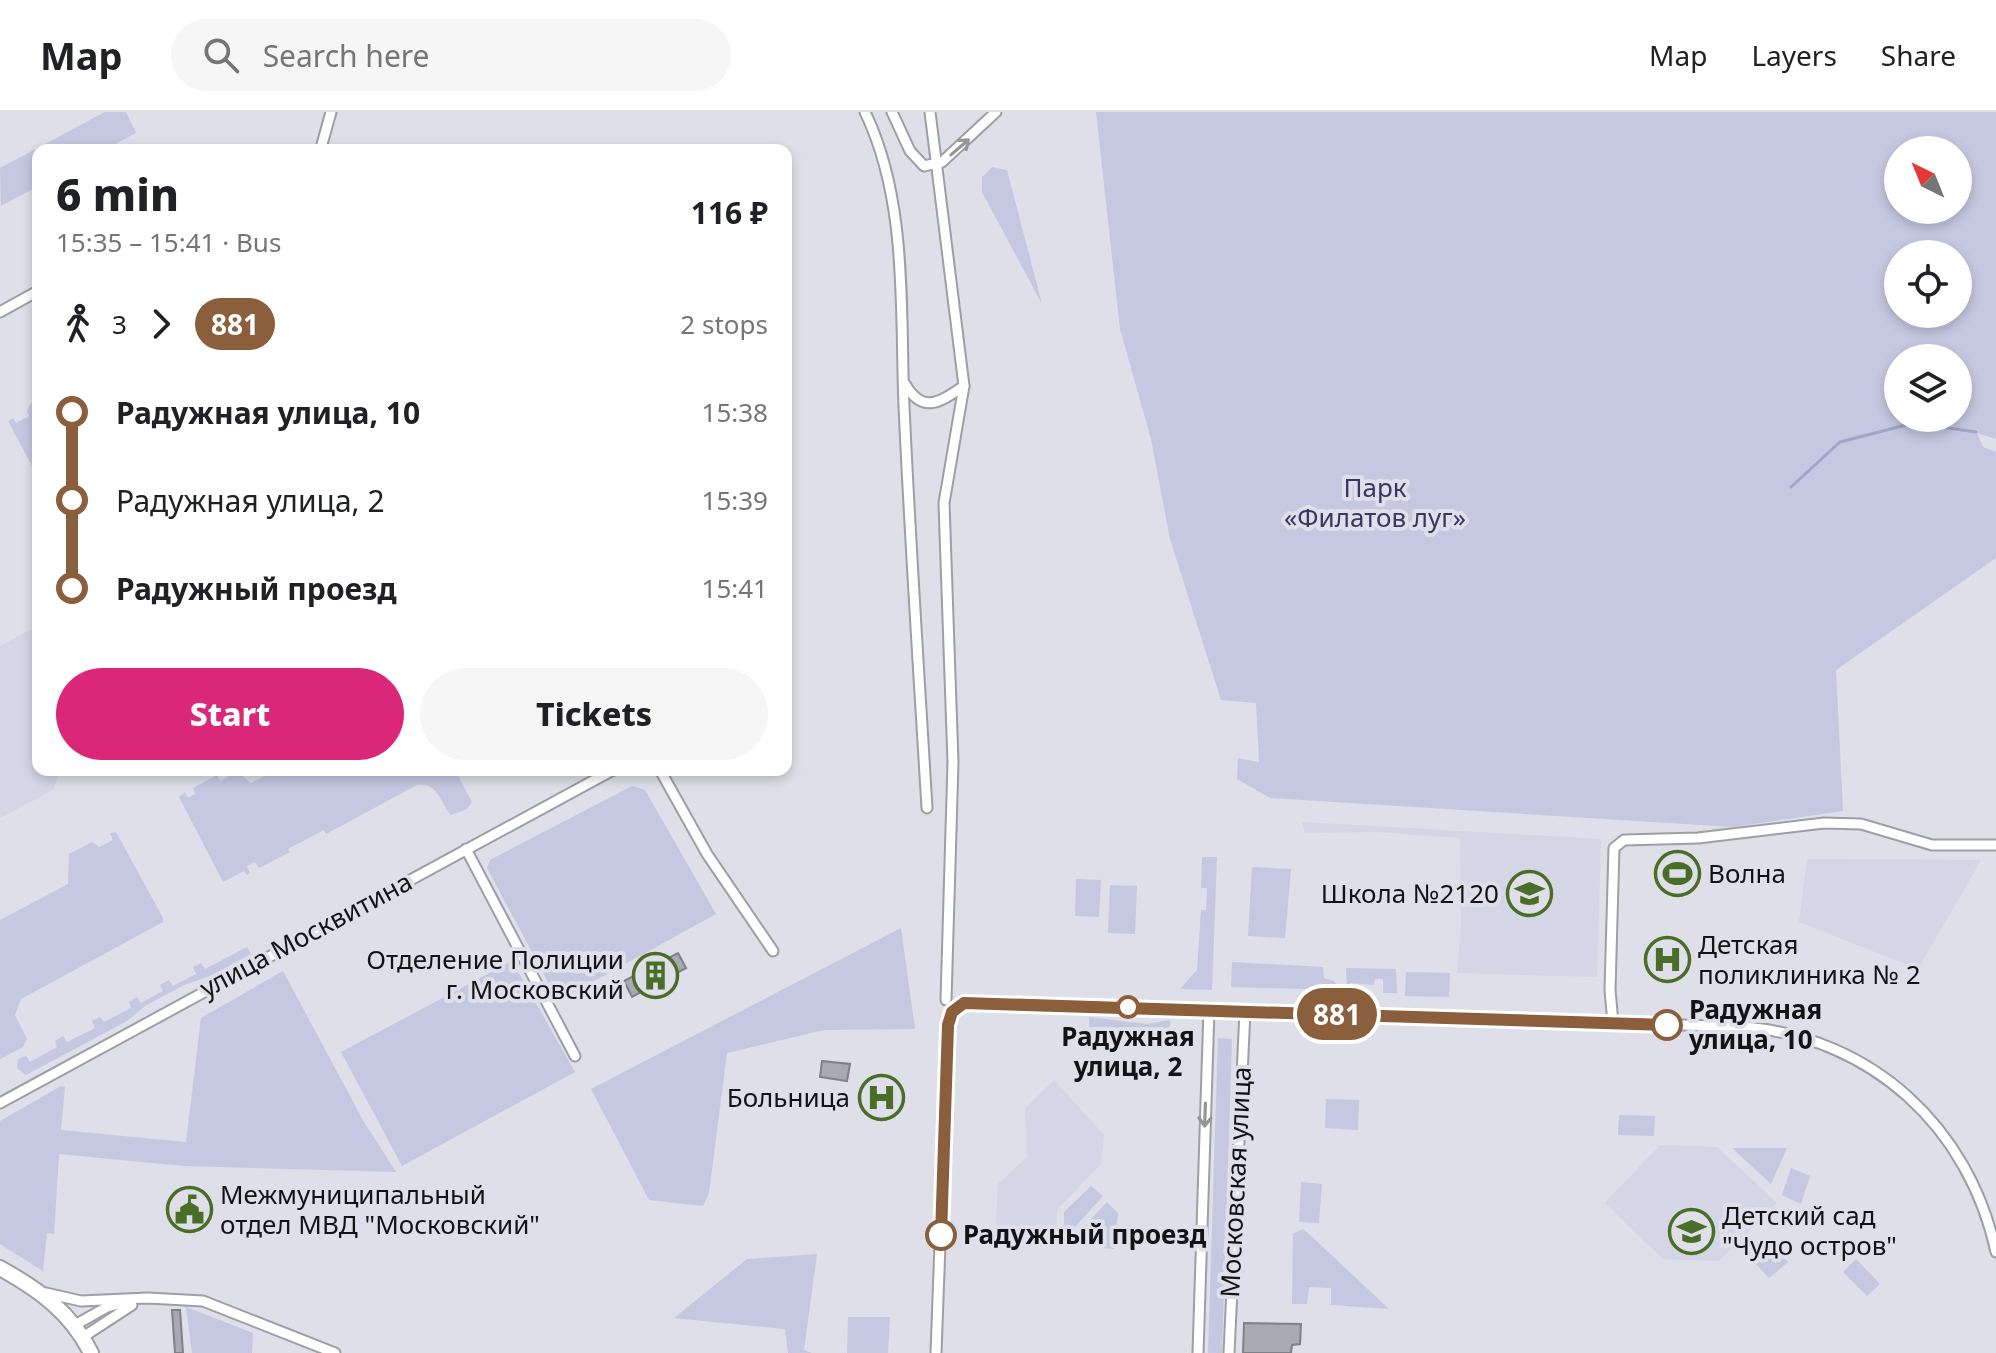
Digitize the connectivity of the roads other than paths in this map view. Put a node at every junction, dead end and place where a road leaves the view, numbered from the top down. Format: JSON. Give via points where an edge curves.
{"nodes":[{"id":1,"x":331,"y":112,"type":"edge"},
{"id":2,"x":865,"y":112,"type":"edge"},
{"id":3,"x":892,"y":112,"type":"edge"},
{"id":4,"x":930,"y":112,"type":"edge"},
{"id":5,"x":996,"y":112,"type":"edge"},
{"id":6,"x":321,"y":144,"type":"edge"},
{"id":7,"x":32,"y":294,"type":"edge"},
{"id":8,"x":0,"y":312,"type":"edge"},
{"id":9,"x":903,"y":381,"type":"junction"},
{"id":10,"x":964,"y":386,"type":"junction"},
{"id":11,"x":602,"y":776,"type":"edge"},
{"id":12,"x":663,"y":776,"type":"edge"},
{"id":13,"x":927,"y":808,"type":"dead end"},
{"id":14,"x":1996,"y":845,"type":"edge"},
{"id":15,"x":466,"y":849,"type":"junction"},
{"id":16,"x":773,"y":951,"type":"dead end"},
{"id":17,"x":946,"y":1000,"type":"dead end"},
{"id":18,"x":1209,"y":1009,"type":"junction"},
{"id":19,"x":1245,"y":1011,"type":"junction"},
{"id":20,"x":1613,"y":1023,"type":"junction"},
{"id":21,"x":575,"y":1056,"type":"dead end"},
{"id":22,"x":0,"y":1103,"type":"edge"},
{"id":23,"x":1996,"y":1252,"type":"edge"},
{"id":24,"x":0,"y":1268,"type":"edge"},
{"id":25,"x":43,"y":1293,"type":"junction"},
{"id":26,"x":142,"y":1299,"type":"junction"},
{"id":27,"x":79,"y":1331,"type":"junction"},
{"id":28,"x":91,"y":1353,"type":"edge"},
{"id":29,"x":335,"y":1353,"type":"edge"},
{"id":30,"x":936,"y":1353,"type":"edge"},
{"id":31,"x":1198,"y":1353,"type":"edge"},
{"id":32,"x":1229,"y":1353,"type":"edge"}],
"edges":[{"from":1,"to":6,"type":"street"},
{"from":2,"to":9,"type":"street","via":[[890,183]]},
{"from":3,"to":5,"type":"street","one_way":true,"via":[[910,151],[924,166],[942,162]]},
{"from":4,"to":10,"type":"street"},
{"from":7,"to":8,"type":"street"},
{"from":9,"to":10,"type":"street","via":[[922,402],[935,403]]},
{"from":9,"to":13,"type":"street"},
{"from":10,"to":17,"type":"street","via":[[944,503],[953,762]]},
{"from":11,"to":15,"type":"street","name":"улица Москвитина"},
{"from":12,"to":16,"type":"street","via":[[707,854]]},
{"from":14,"to":20,"type":"street","via":[[1932,845],[1861,824],[1834,823],[1624,840],[1614,848]]},
{"from":15,"to":21,"type":"street"},
{"from":15,"to":22,"type":"street","name":"улица Москвитина"},
{"from":18,"to":19,"type":"street"},
{"from":18,"to":30,"type":"street","via":[[973,1002],[957,1007],[949,1017]]},
{"from":18,"to":31,"type":"street","name":"Московская улица","one_way":true},
{"from":19,"to":20,"type":"street"},
{"from":19,"to":32,"type":"street","name":"Московская улица"},
{"from":20,"to":23,"type":"street","via":[[1773,1030],[1831,1047],[1873,1068],[1915,1101],[1949,1140],[1981,1199]]},
{"from":24,"to":25,"type":"main road"},
{"from":25,"to":26,"type":"street","via":[[81,1301]]},
{"from":25,"to":27,"type":"main road"},
{"from":26,"to":27,"type":"street"},
{"from":26,"to":29,"type":"street","via":[[203,1301]]},
{"from":27,"to":28,"type":"main road"}]}
